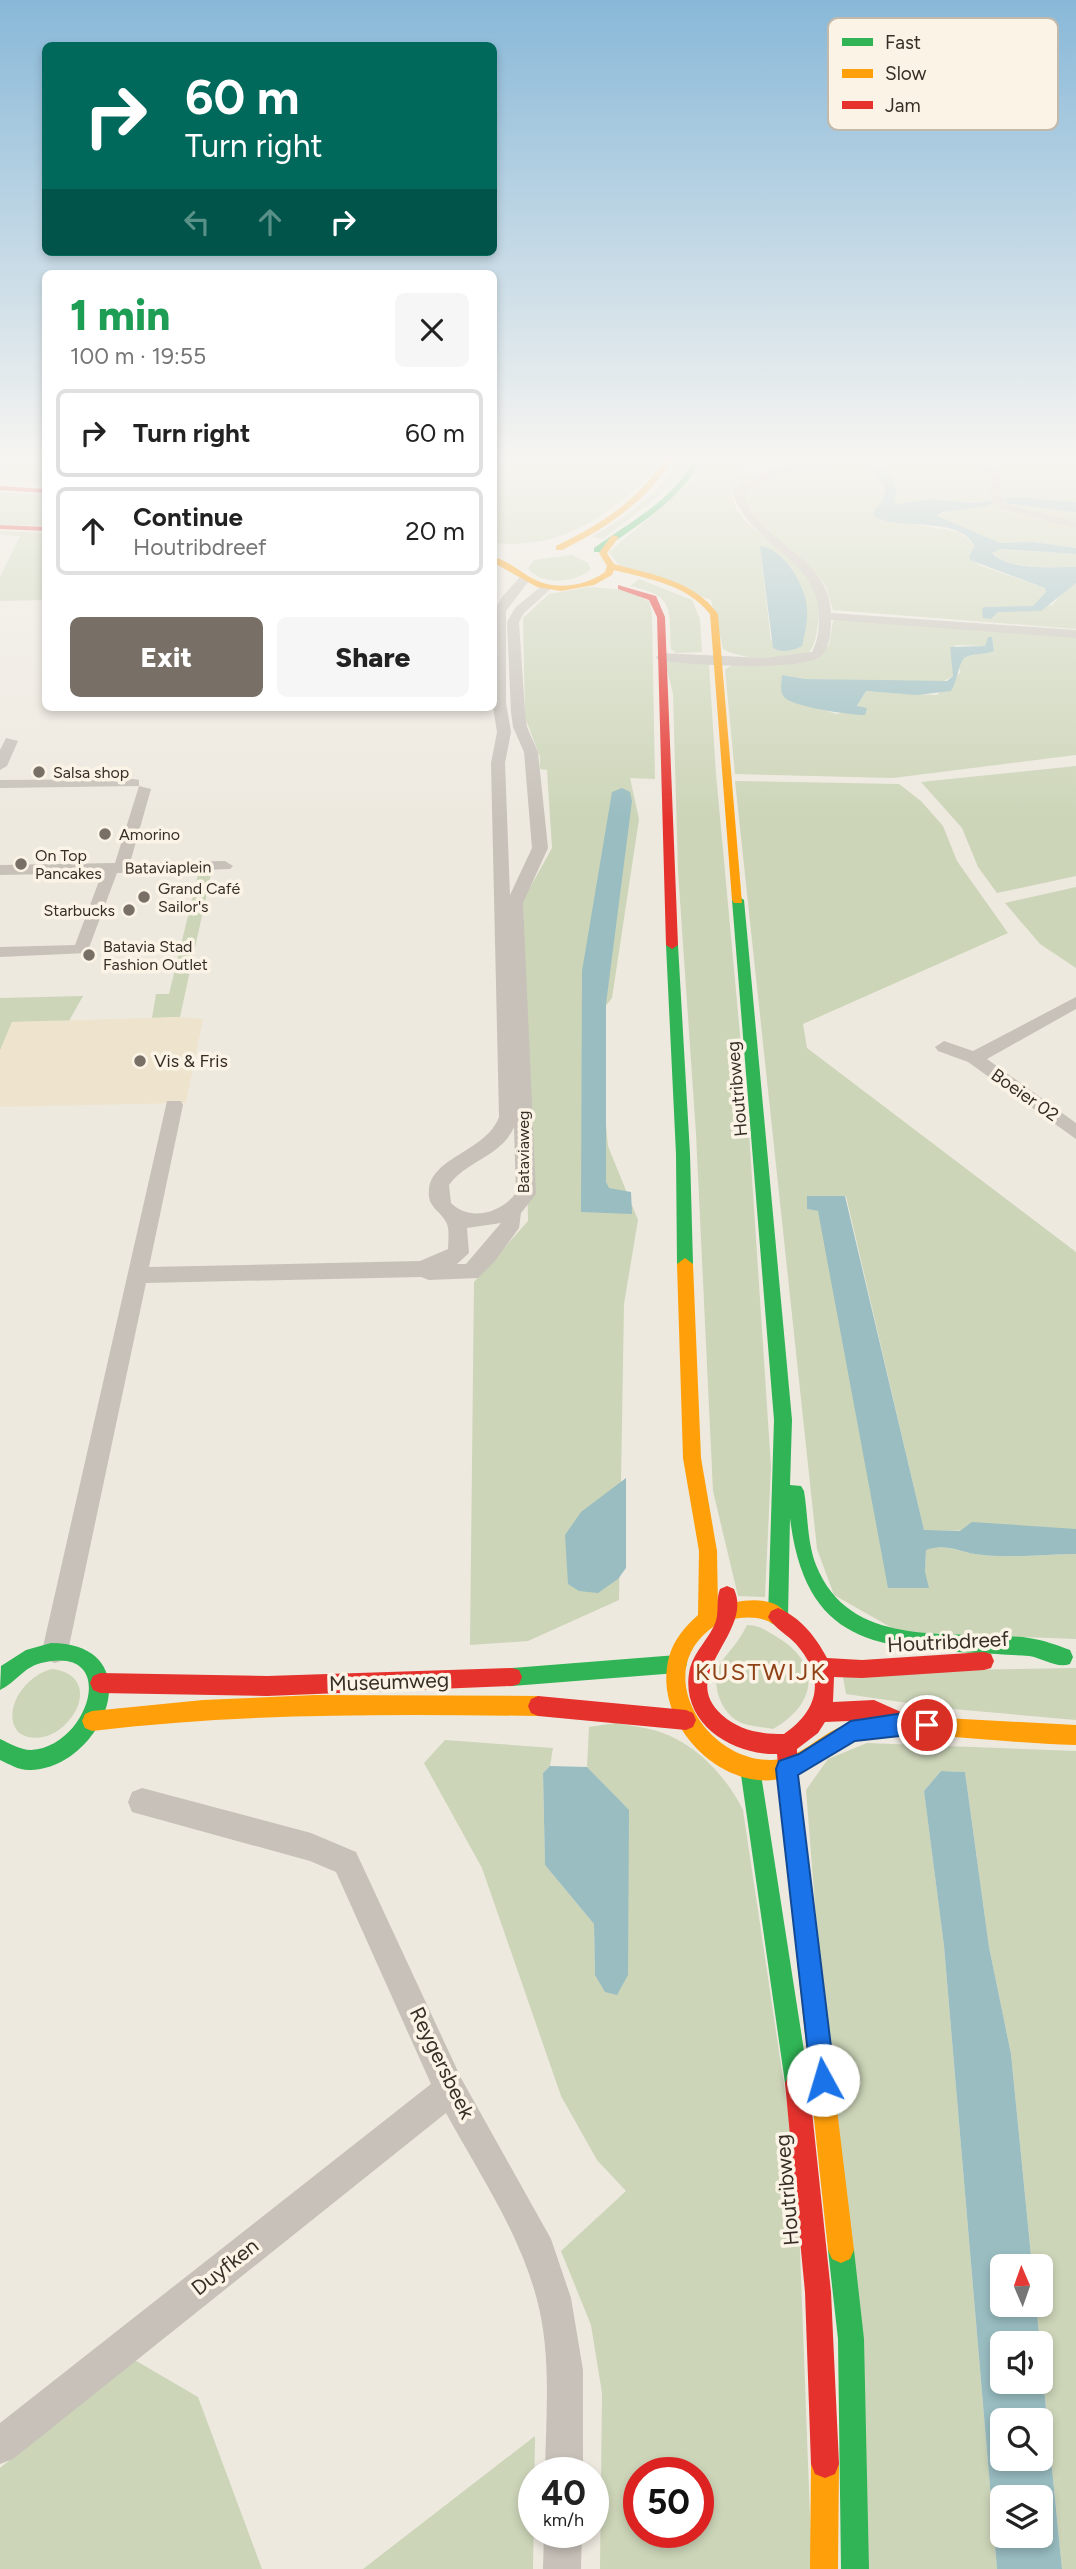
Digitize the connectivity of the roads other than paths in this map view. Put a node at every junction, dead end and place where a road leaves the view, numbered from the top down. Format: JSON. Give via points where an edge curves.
{"nodes":[{"id":1,"x":508,"y":580,"type":"edge"},
{"id":2,"x":513,"y":580,"type":"edge"},
{"id":3,"x":540,"y":580,"type":"edge"},
{"id":4,"x":586,"y":580,"type":"edge"},
{"id":5,"x":600,"y":580,"type":"edge"},
{"id":6,"x":659,"y":580,"type":"edge"},
{"id":7,"x":815,"y":580,"type":"edge"},
{"id":8,"x":593,"y":583,"type":"junction"},
{"id":9,"x":554,"y":587,"type":"junction"},
{"id":10,"x":497,"y":597,"type":"edge"},
{"id":11,"x":827,"y":616,"type":"junction"},
{"id":12,"x":1076,"y":634,"type":"edge"},
{"id":13,"x":497,"y":649,"type":"edge"},
{"id":14,"x":662,"y":657,"type":"junction"},
{"id":15,"x":719,"y":659,"type":"junction"},
{"id":16,"x":497,"y":668,"type":"edge"},
{"id":17,"x":11,"y":741,"type":"dead end"},
{"id":18,"x":0,"y":766,"type":"edge"},
{"id":19,"x":0,"y":784,"type":"edge"},
{"id":20,"x":225,"y":866,"type":"dead end"},
{"id":21,"x":116,"y":868,"type":"junction"},
{"id":22,"x":0,"y":870,"type":"edge"},
{"id":23,"x":0,"y":952,"type":"edge"},
{"id":24,"x":1076,"y":1002,"type":"edge"},
{"id":25,"x":944,"y":1046,"type":"dead end"},
{"id":26,"x":974,"y":1059,"type":"junction"},
{"id":27,"x":174,"y":1105,"type":"dead end"},
{"id":28,"x":1076,"y":1132,"type":"edge"},
{"id":29,"x":511,"y":1213,"type":"junction"},
{"id":30,"x":456,"y":1217,"type":"junction"},
{"id":31,"x":420,"y":1269,"type":"junction"},
{"id":32,"x":137,"y":1275,"type":"junction"},
{"id":33,"x":783,"y":1420,"type":"junction"},
{"id":34,"x":708,"y":1551,"type":"junction"},
{"id":35,"x":729,"y":1611,"type":"junction"},
{"id":36,"x":778,"y":1617,"type":"junction"},
{"id":37,"x":708,"y":1620,"type":"junction"},
{"id":38,"x":55,"y":1651,"type":"junction"},
{"id":39,"x":1070,"y":1657,"type":"edge"},
{"id":40,"x":677,"y":1664,"type":"junction"},
{"id":41,"x":823,"y":1667,"type":"junction"},
{"id":42,"x":0,"y":1680,"type":"edge"},
{"id":43,"x":100,"y":1683,"type":"junction"},
{"id":44,"x":632,"y":1698,"type":"dead end"},
{"id":45,"x":672,"y":1698,"type":"junction"},
{"id":46,"x":703,"y":1703,"type":"junction"},
{"id":47,"x":584,"y":1707,"type":"junction"},
{"id":48,"x":820,"y":1712,"type":"junction"},
{"id":49,"x":686,"y":1720,"type":"junction"},
{"id":50,"x":92,"y":1721,"type":"junction"},
{"id":51,"x":904,"y":1723,"type":"junction"},
{"id":52,"x":1076,"y":1735,"type":"edge"},
{"id":53,"x":786,"y":1744,"type":"junction"},
{"id":54,"x":1,"y":1751,"type":"edge"},
{"id":55,"x":750,"y":1769,"type":"junction"},
{"id":56,"x":787,"y":1769,"type":"junction"},
{"id":57,"x":142,"y":1802,"type":"dead end"},
{"id":58,"x":450,"y":2089,"type":"junction"},
{"id":59,"x":0,"y":2446,"type":"edge"},
{"id":60,"x":564,"y":2457,"type":"edge"},
{"id":61,"x":563,"y":2548,"type":"edge"},
{"id":62,"x":562,"y":2569,"type":"edge"},
{"id":63,"x":824,"y":2569,"type":"edge"},
{"id":64,"x":855,"y":2569,"type":"edge"}],
"edges":[{"from":1,"to":13,"type":"street","name":"Bataviaweg"},
{"from":2,"to":10,"type":"street"},
{"from":3,"to":9,"type":"main road"},
{"from":4,"to":9,"type":"main road"},
{"from":5,"to":8,"type":"main road"},
{"from":6,"to":15,"type":"main road","name":"Houtribweg","via":[[697,595],[713,610]]},
{"from":7,"to":11,"type":"street","via":[[825,597]]},
{"from":8,"to":9,"type":"main road"},
{"from":8,"to":14,"type":"main road","via":[[652,596],[660,607]]},
{"from":9,"to":29,"type":"street","name":"Bataviaweg","via":[[524,606],[513,622],[518,712],[531,752],[540,848],[515,903],[526,1194]]},
{"from":11,"to":12,"type":"street"},
{"from":11,"to":15,"type":"street","via":[[820,650],[811,658]]},
{"from":14,"to":15,"type":"street"},
{"from":14,"to":34,"type":"main road","via":[[683,1154],[686,1355],[692,1458]]},
{"from":15,"to":33,"type":"main road","name":"Houtribweg"},
{"from":16,"to":30,"type":"street","name":"Bataviaweg","via":[[504,725],[498,763],[508,1118],[502,1134],[489,1147],[444,1176],[438,1188],[441,1204]]},
{"from":17,"to":18,"type":"street"},
{"from":19,"to":21,"type":"street","via":[[139,786]]},
{"from":20,"to":21,"type":"street","name":"Bataviaplein"},
{"from":21,"to":22,"type":"street","name":"Bataviaplein"},
{"from":21,"to":23,"type":"street","name":"Bataviaplein","via":[[81,950]]},
{"from":24,"to":26,"type":"street","name":"Boeier 02"},
{"from":25,"to":26,"type":"street","name":"Boeier 02"},
{"from":26,"to":28,"type":"street","name":"Boeier 02"},
{"from":27,"to":32,"type":"street"},
{"from":29,"to":30,"type":"street","name":"Bataviaweg","via":[[488,1219]]},
{"from":29,"to":31,"type":"street","via":[[512,1223],[471,1272],[436,1274]]},
{"from":30,"to":31,"type":"street","via":[[459,1253]]},
{"from":31,"to":32,"type":"street"},
{"from":32,"to":38,"type":"street"},
{"from":33,"to":36,"type":"main road","name":"Houtribweg"},
{"from":33,"to":39,"type":"main road","via":[[809,1572],[823,1598],[842,1618],[883,1637],[1028,1647]]},
{"from":34,"to":35,"type":"main road","via":[[720,1567]]},
{"from":34,"to":37,"type":"main road"},
{"from":35,"to":36,"type":"main road","via":[[751,1610]]},
{"from":35,"to":37,"type":"main road"},
{"from":35,"to":46,"type":"main road","via":[[722,1636],[701,1666],[698,1678]]},
{"from":36,"to":41,"type":"main road","via":[[807,1639]]},
{"from":37,"to":40,"type":"main road","via":[[688,1639]]},
{"from":38,"to":42,"type":"main road","via":[[26,1659]]},
{"from":38,"to":43,"type":"main road","via":[[84,1659]]},
{"from":39,"to":41,"type":"main road","name":"Houtribdreef","via":[[862,1669]]},
{"from":40,"to":43,"type":"main road","name":"Museumweg","via":[[476,1680],[267,1686]]},
{"from":40,"to":45,"type":"main road"},
{"from":41,"to":48,"type":"main road","via":[[826,1693]]},
{"from":43,"to":50,"type":"main road","via":[[100,1702]]},
{"from":44,"to":47,"type":"main road","name":"Museumweg"},
{"from":45,"to":46,"type":"main road"},
{"from":45,"to":49,"type":"main road"},
{"from":46,"to":53,"type":"main road","via":[[721,1728],[743,1743],[759,1747]]},
{"from":47,"to":49,"type":"main road","name":"Museumweg"},
{"from":47,"to":50,"type":"main road","name":"Museumweg","via":[[306,1706]]},
{"from":48,"to":51,"type":"main road","via":[[874,1710]]},
{"from":48,"to":53,"type":"main road","via":[[810,1729]]},
{"from":49,"to":55,"type":"main road","via":[[713,1753]]},
{"from":50,"to":54,"type":"main road","via":[[75,1741],[50,1755],[24,1758]]},
{"from":51,"to":52,"type":"main road"},
{"from":51,"to":56,"type":"main road","via":[[851,1732]]},
{"from":53,"to":56,"type":"main road"},
{"from":55,"to":56,"type":"main road"},
{"from":55,"to":63,"type":"main road","name":"Houtribweg","via":[[809,2180],[823,2369]]},
{"from":56,"to":64,"type":"main road","via":[[851,2339]]},
{"from":57,"to":58,"type":"street","name":"Reygersbeek","via":[[311,1847],[346,1862]]},
{"from":58,"to":59,"type":"street","name":"Duyfken"},
{"from":58,"to":60,"type":"street","name":"Reygersbeek","via":[[534,2239],[554,2298],[565,2370]]},
{"from":61,"to":62,"type":"street"}]}
